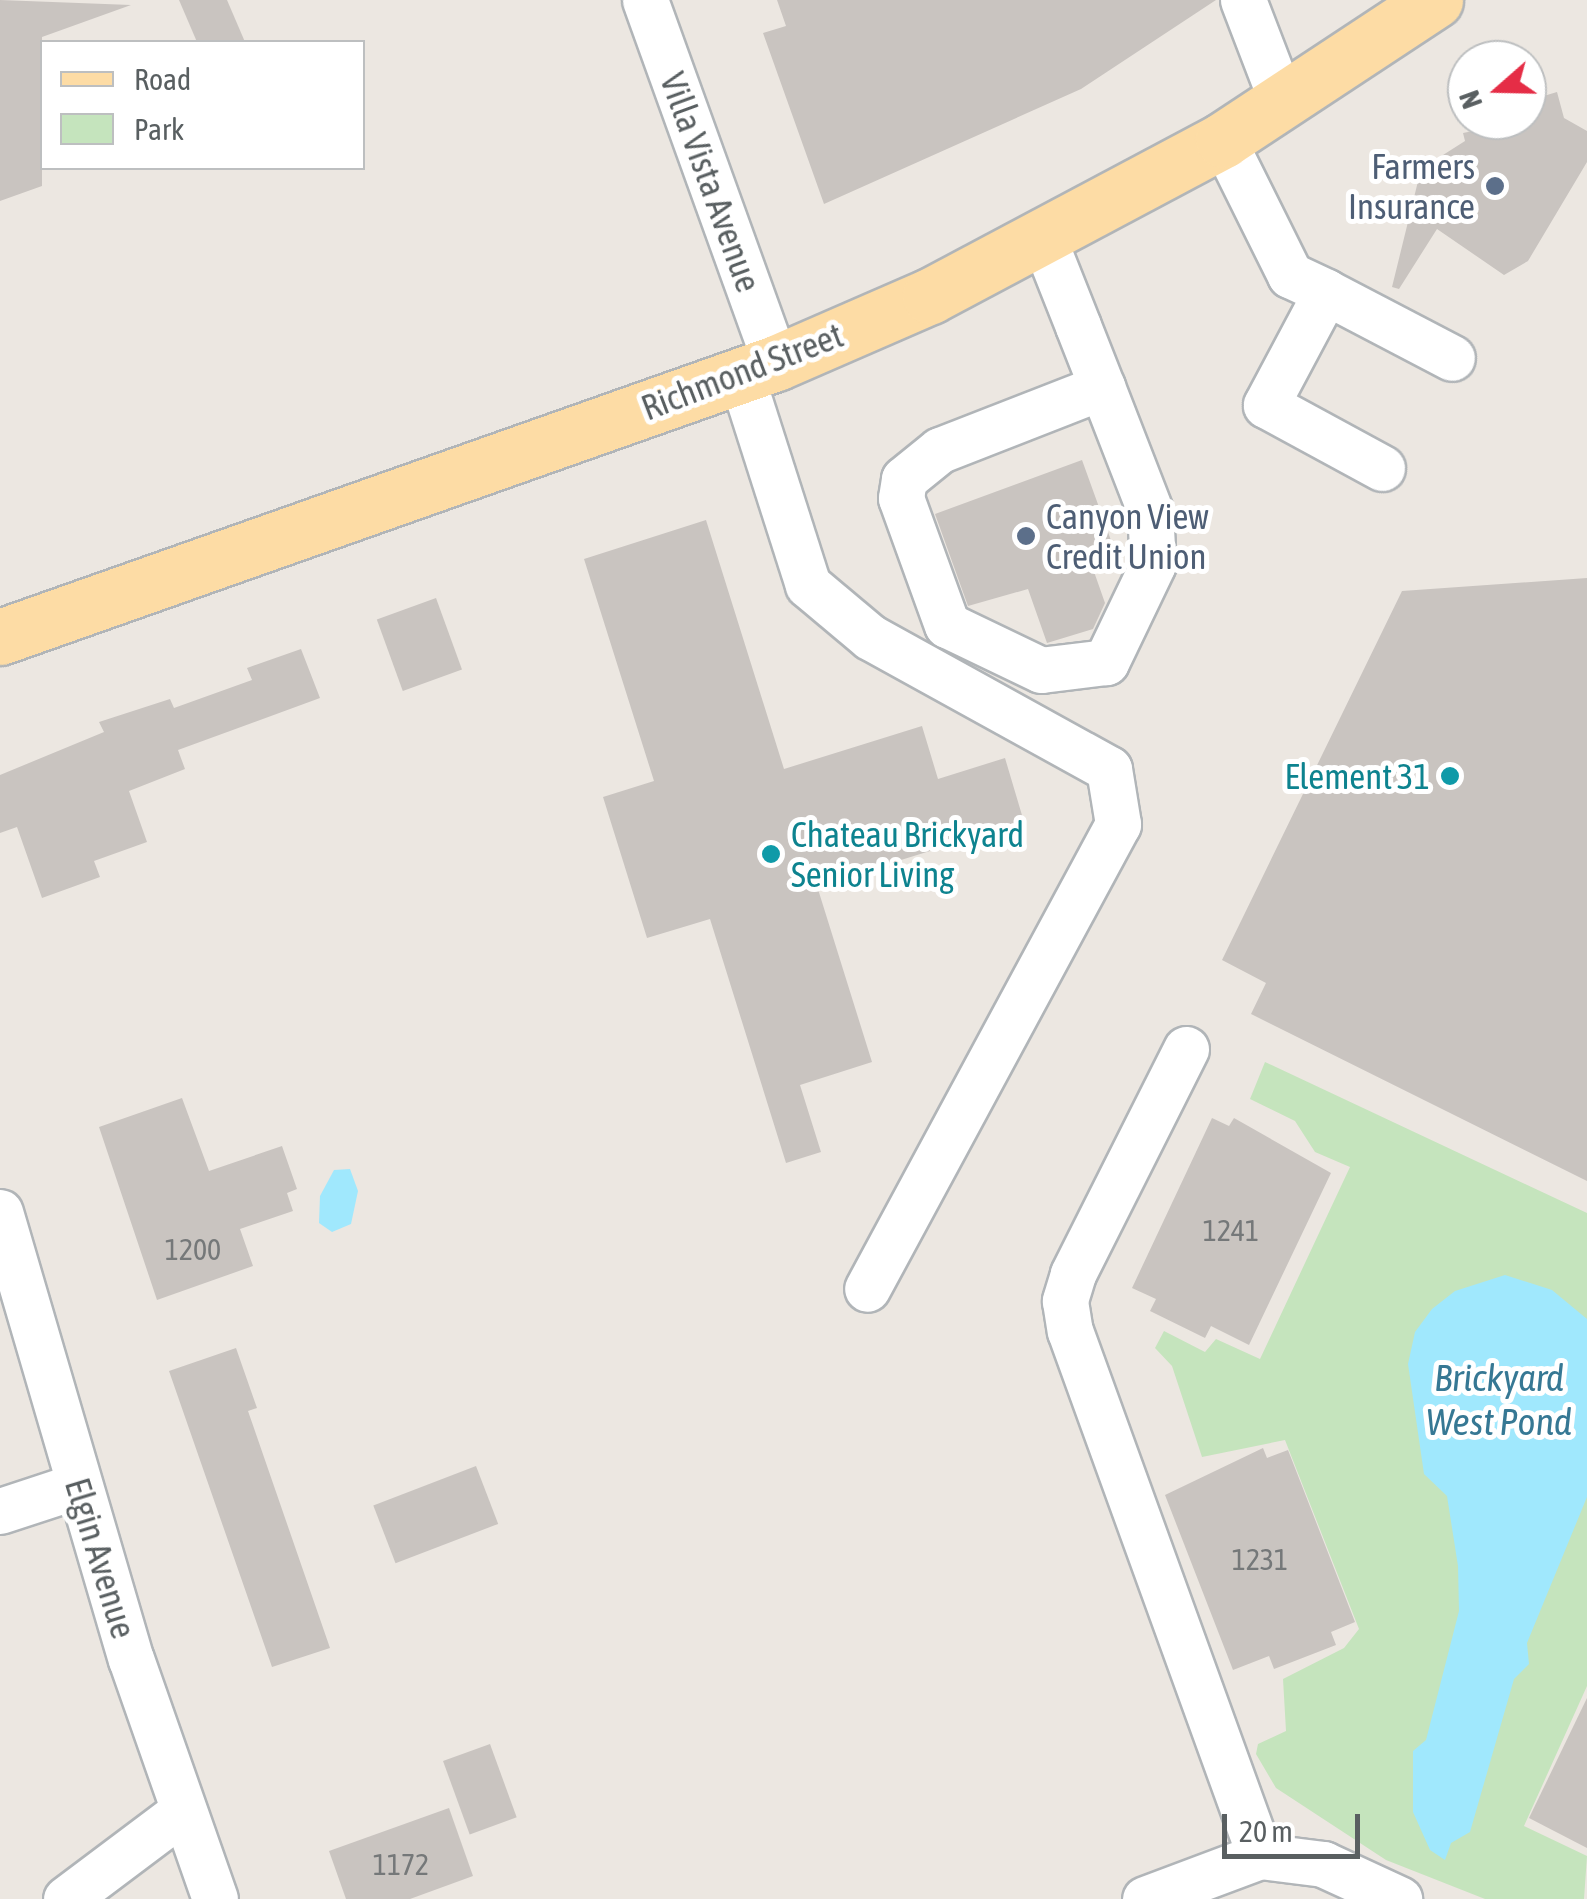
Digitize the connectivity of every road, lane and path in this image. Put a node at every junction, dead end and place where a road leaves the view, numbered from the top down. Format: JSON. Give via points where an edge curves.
{"nodes":[{"id":1,"x":645,"y":0,"type":"edge"},
{"id":2,"x":1243,"y":0,"type":"edge"},
{"id":3,"x":1435,"y":0,"type":"edge"},
{"id":4,"x":1283,"y":104,"type":"junction"},
{"id":5,"x":1223,"y":140,"type":"junction"},
{"id":6,"x":1044,"y":240,"type":"junction"},
{"id":7,"x":1326,"y":292,"type":"junction"},
{"id":8,"x":1452,"y":358,"type":"dead end"},
{"id":9,"x":759,"y":369,"type":"junction"},
{"id":10,"x":1102,"y":387,"type":"junction"},
{"id":11,"x":1382,"y":468,"type":"dead end"},
{"id":12,"x":0,"y":637,"type":"edge"},
{"id":13,"x":1186,"y":1049,"type":"dead end"},
{"id":14,"x":0,"y":1212,"type":"edge"},
{"id":15,"x":868,"y":1289,"type":"dead end"},
{"id":16,"x":79,"y":1485,"type":"junction"},
{"id":17,"x":0,"y":1511,"type":"edge"},
{"id":18,"x":183,"y":1812,"type":"junction"},
{"id":19,"x":1260,"y":1856,"type":"junction"},
{"id":20,"x":66,"y":1899,"type":"edge"},
{"id":21,"x":215,"y":1899,"type":"edge"},
{"id":22,"x":1145,"y":1899,"type":"edge"},
{"id":23,"x":1398,"y":1899,"type":"edge"}],
"edges":[{"from":1,"to":9,"type":"street","name":"Villa Vista Avenue"},
{"from":2,"to":4,"type":"street"},
{"from":3,"to":4,"type":"main road","name":"Richmond Street"},
{"from":4,"to":5,"type":"main road","name":"Richmond Street"},
{"from":5,"to":6,"type":"main road","name":"Richmond Street"},
{"from":5,"to":7,"type":"street","via":[[1290,274]]},
{"from":6,"to":9,"type":"main road","name":"Richmond Street"},
{"from":6,"to":10,"type":"street"},
{"from":7,"to":8,"type":"street"},
{"from":7,"to":11,"type":"street","via":[[1266,404]]},
{"from":9,"to":12,"type":"main road","name":"Richmond Street"},
{"from":9,"to":15,"type":"street","name":"Villa Vista Avenue","via":[[808,585],[870,637],[1109,769],[1118,824]]},
{"from":10,"to":10,"type":"street","via":[[940,450],[904,479],[901,498],[947,625],[1041,670],[1106,662],[1153,564],[1150,511]]},
{"from":13,"to":19,"type":"street","via":[[1065,1300],[1070,1331]]},
{"from":14,"to":16,"type":"street","name":"Elgin Avenue"},
{"from":16,"to":17,"type":"street"},
{"from":16,"to":18,"type":"street","name":"Elgin Avenue"},
{"from":18,"to":20,"type":"street"},
{"from":18,"to":21,"type":"street","name":"Elgin Avenue"},
{"from":19,"to":22,"type":"street"},
{"from":19,"to":23,"type":"street","via":[[1323,1864]]}]}
